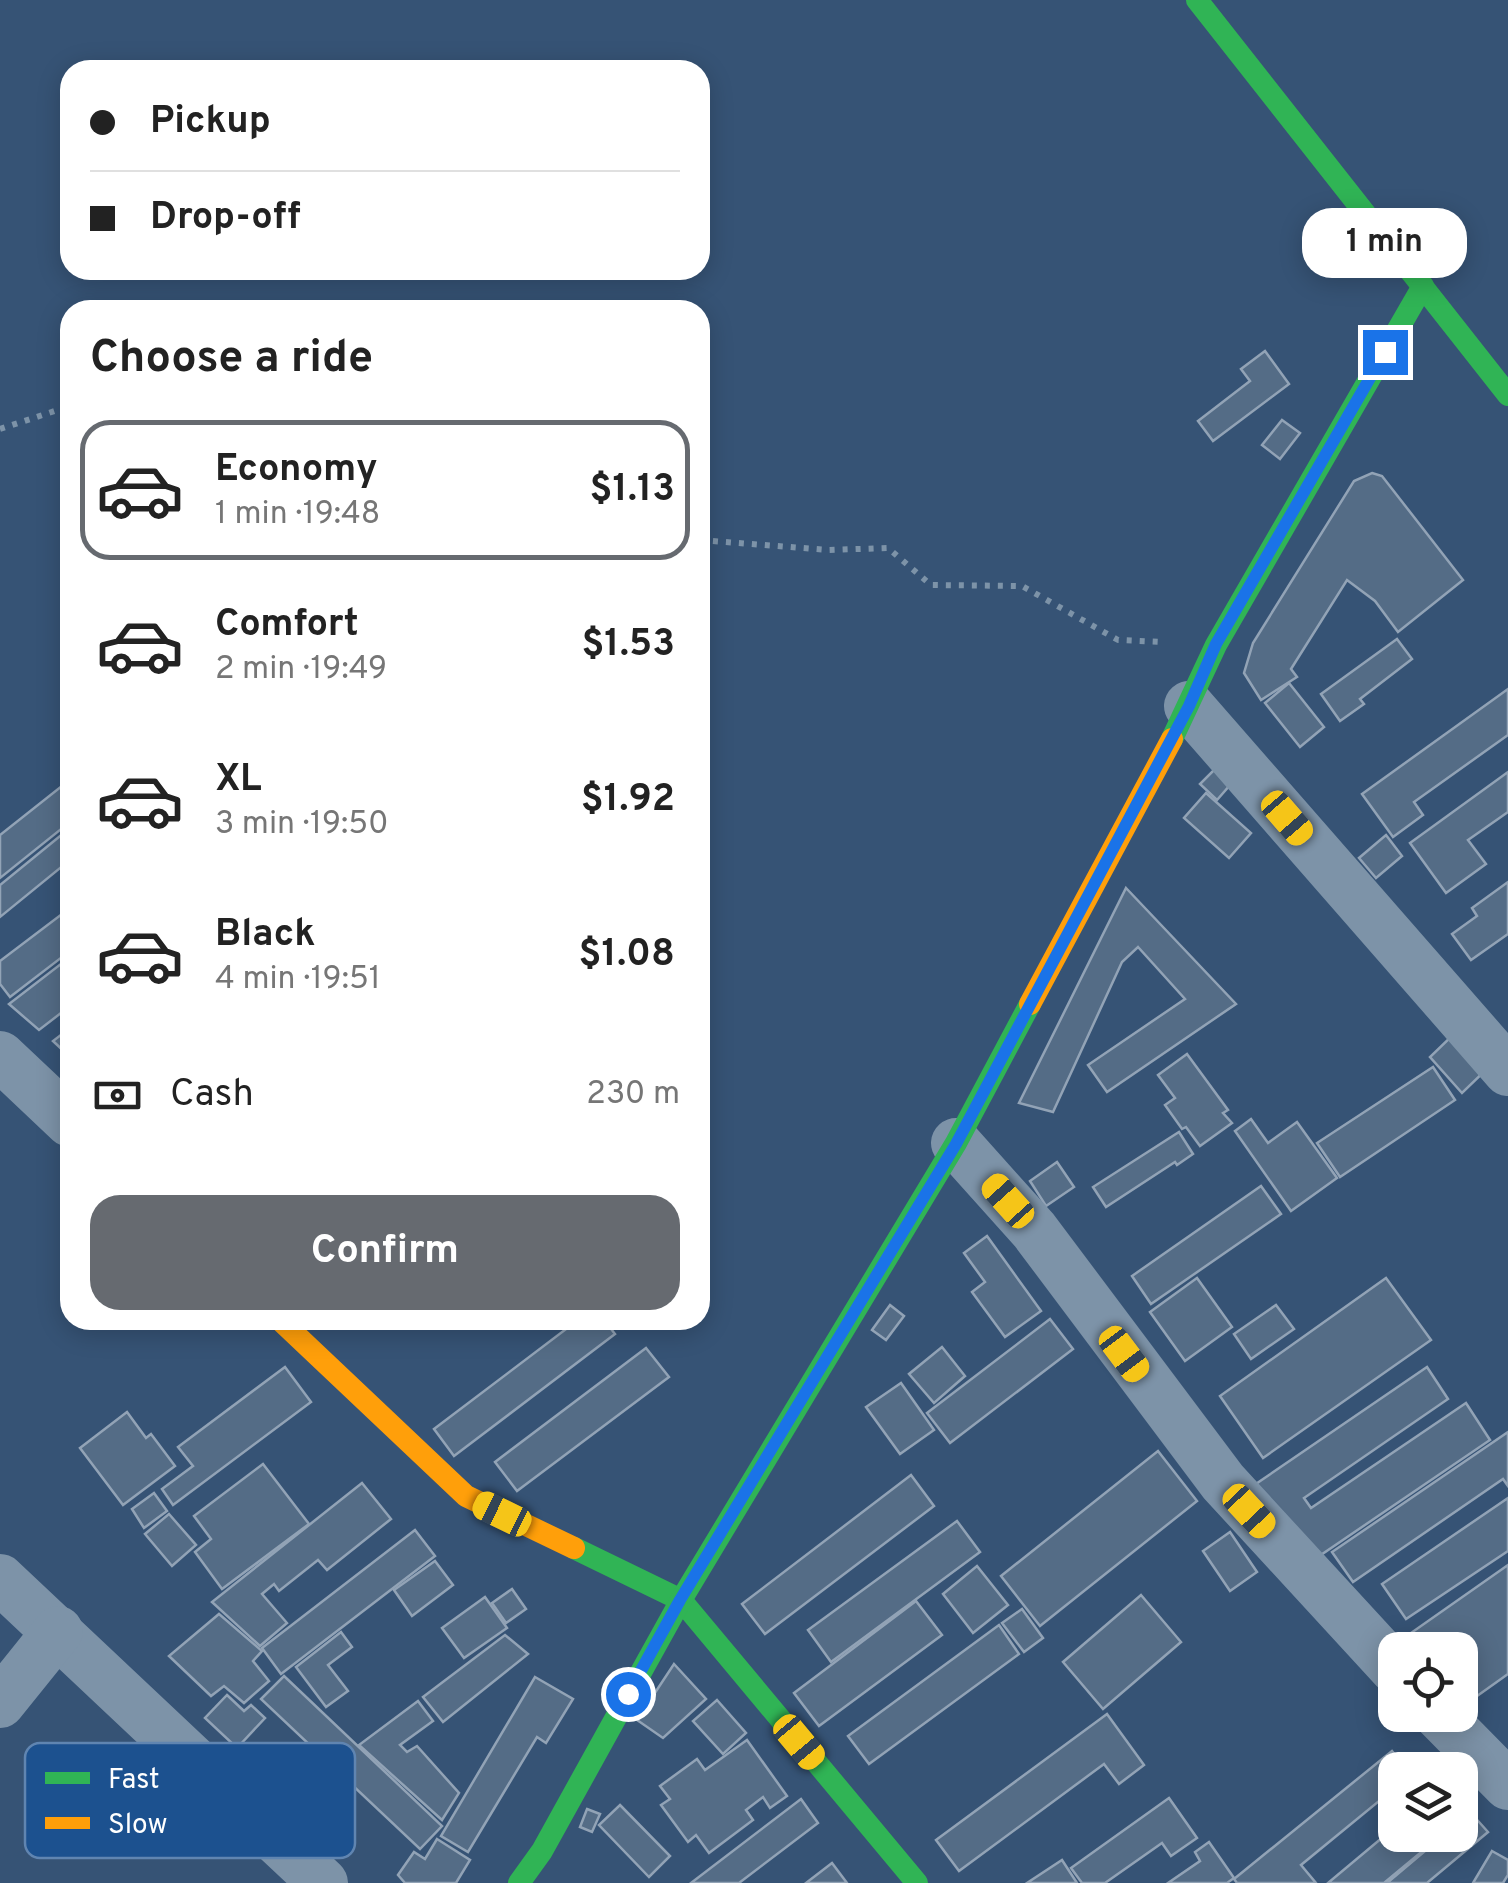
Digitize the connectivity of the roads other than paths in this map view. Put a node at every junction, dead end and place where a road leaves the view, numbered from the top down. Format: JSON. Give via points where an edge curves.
{"nodes":[{"id":1,"x":1196,"y":0,"type":"edge"},
{"id":2,"x":1423,"y":286,"type":"junction"},
{"id":3,"x":1508,"y":395,"type":"edge"},
{"id":4,"x":1189,"y":706,"type":"junction"},
{"id":5,"x":0,"y":1056,"type":"edge"},
{"id":6,"x":1508,"y":1072,"type":"edge"},
{"id":7,"x":60,"y":1113,"type":"edge"},
{"id":8,"x":956,"y":1144,"type":"junction"},
{"id":9,"x":291,"y":1330,"type":"edge"},
{"id":10,"x":0,"y":1579,"type":"edge"},
{"id":11,"x":680,"y":1600,"type":"junction"},
{"id":12,"x":58,"y":1631,"type":"junction"},
{"id":13,"x":1378,"y":1651,"type":"edge"},
{"id":14,"x":0,"y":1703,"type":"edge"},
{"id":15,"x":1456,"y":1732,"type":"edge"},
{"id":16,"x":175,"y":1743,"type":"edge"},
{"id":17,"x":1508,"y":1785,"type":"edge"},
{"id":18,"x":296,"y":1858,"type":"edge"},
{"id":19,"x":322,"y":1883,"type":"edge"},
{"id":20,"x":519,"y":1883,"type":"edge"},
{"id":21,"x":917,"y":1883,"type":"edge"}],
"edges":[{"from":1,"to":2,"type":"main road"},
{"from":2,"to":3,"type":"main road"},
{"from":2,"to":4,"type":"main road","via":[[1216,644]]},
{"from":4,"to":6,"type":"street"},
{"from":4,"to":8,"type":"main road"},
{"from":5,"to":7,"type":"street"},
{"from":8,"to":11,"type":"main road"},
{"from":8,"to":13,"type":"street","via":[[1034,1230],[1223,1482]]},
{"from":9,"to":11,"type":"main road","via":[[466,1496]]},
{"from":10,"to":12,"type":"street"},
{"from":11,"to":20,"type":"main road"},
{"from":11,"to":21,"type":"main road"},
{"from":12,"to":14,"type":"street"},
{"from":12,"to":16,"type":"street"},
{"from":15,"to":17,"type":"street"},
{"from":18,"to":19,"type":"street"}]}
